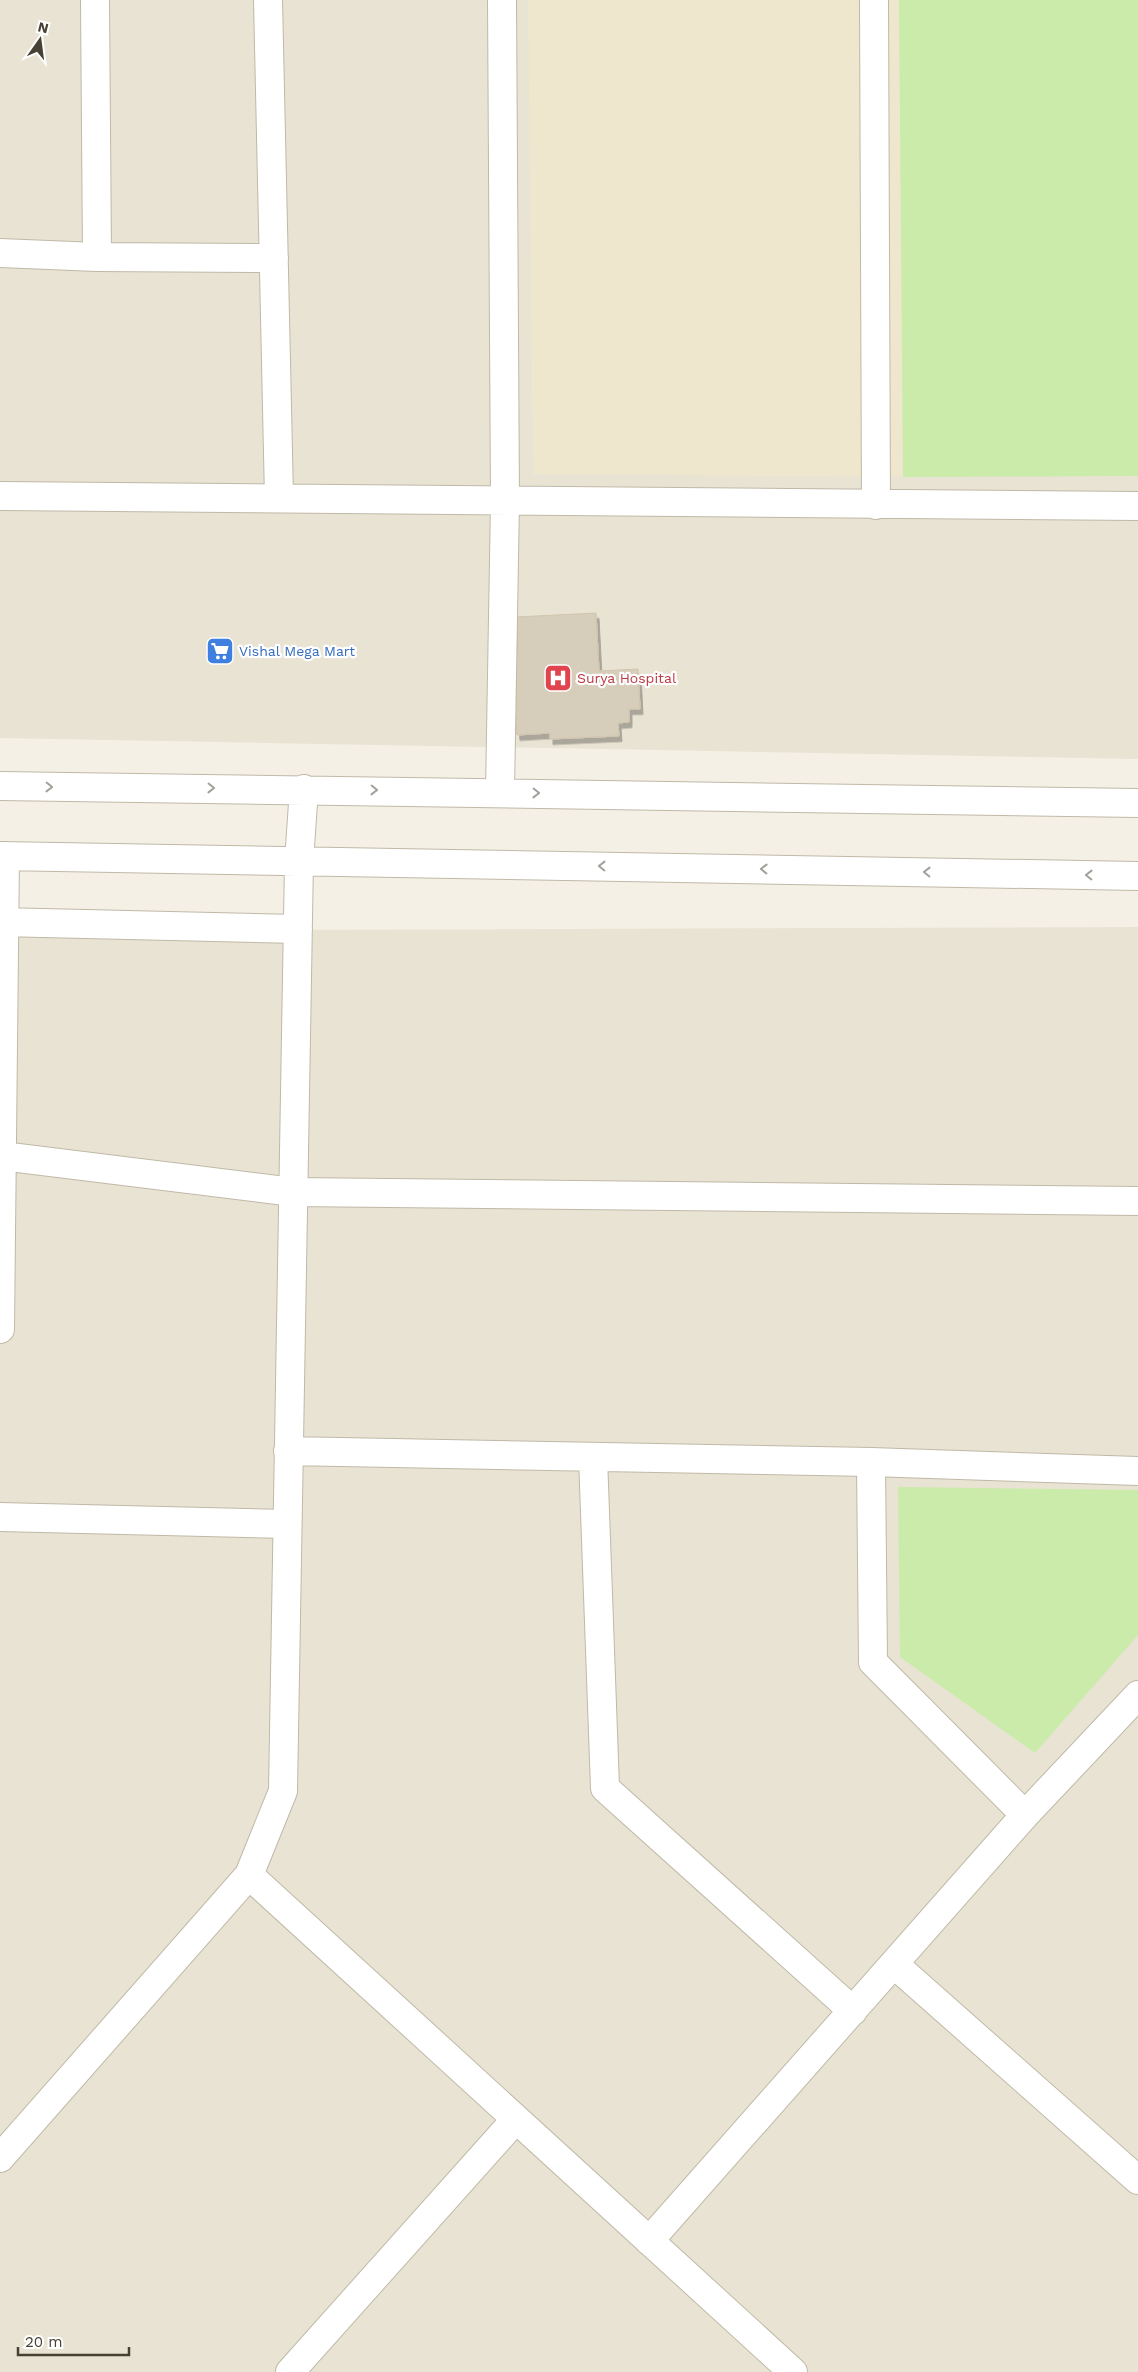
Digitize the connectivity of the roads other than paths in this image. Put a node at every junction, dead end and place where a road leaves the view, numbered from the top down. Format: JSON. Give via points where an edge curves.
{"nodes":[{"id":1,"x":95,"y":0,"type":"edge"},
{"id":2,"x":268,"y":0,"type":"edge"},
{"id":3,"x":502,"y":0,"type":"edge"},
{"id":4,"x":874,"y":0,"type":"edge"},
{"id":5,"x":0,"y":253,"type":"edge"},
{"id":6,"x":97,"y":256,"type":"junction"},
{"id":7,"x":274,"y":258,"type":"junction"},
{"id":8,"x":0,"y":496,"type":"edge"},
{"id":9,"x":279,"y":498,"type":"junction"},
{"id":10,"x":505,"y":501,"type":"junction"},
{"id":11,"x":876,"y":505,"type":"junction"},
{"id":12,"x":1138,"y":506,"type":"edge"},
{"id":13,"x":0,"y":786,"type":"edge"},
{"id":14,"x":304,"y":789,"type":"junction"},
{"id":15,"x":500,"y":792,"type":"junction"},
{"id":16,"x":1138,"y":803,"type":"edge"},
{"id":17,"x":3,"y":856,"type":"edge"},
{"id":18,"x":299,"y":861,"type":"junction"},
{"id":19,"x":1138,"y":876,"type":"edge"},
{"id":20,"x":2,"y":922,"type":"edge"},
{"id":21,"x":298,"y":929,"type":"junction"},
{"id":22,"x":2,"y":1156,"type":"junction"},
{"id":23,"x":1,"y":1190,"type":"edge"},
{"id":24,"x":294,"y":1192,"type":"junction"},
{"id":25,"x":1138,"y":1202,"type":"edge"},
{"id":26,"x":0,"y":1329,"type":"edge"},
{"id":27,"x":288,"y":1451,"type":"junction"},
{"id":28,"x":593,"y":1457,"type":"junction"},
{"id":29,"x":871,"y":1462,"type":"junction"},
{"id":30,"x":1138,"y":1471,"type":"edge"},
{"id":31,"x":0,"y":1517,"type":"edge"},
{"id":32,"x":287,"y":1524,"type":"junction"},
{"id":33,"x":1138,"y":1695,"type":"edge"},
{"id":34,"x":1025,"y":1815,"type":"junction"},
{"id":35,"x":249,"y":1876,"type":"junction"},
{"id":36,"x":894,"y":1964,"type":"junction"},
{"id":37,"x":853,"y":2011,"type":"junction"},
{"id":38,"x":516,"y":2119,"type":"junction"},
{"id":39,"x":0,"y":2158,"type":"edge"},
{"id":40,"x":1137,"y":2177,"type":"edge"},
{"id":41,"x":649,"y":2241,"type":"junction"},
{"id":42,"x":290,"y":2372,"type":"edge"},
{"id":43,"x":793,"y":2372,"type":"edge"}],
"edges":[{"from":1,"to":6,"type":"street"},
{"from":2,"to":7,"type":"street"},
{"from":3,"to":10,"type":"street"},
{"from":4,"to":11,"type":"street"},
{"from":5,"to":6,"type":"street"},
{"from":6,"to":7,"type":"street"},
{"from":7,"to":9,"type":"street"},
{"from":8,"to":9,"type":"street"},
{"from":9,"to":10,"type":"street"},
{"from":10,"to":11,"type":"street"},
{"from":10,"to":15,"type":"street"},
{"from":11,"to":12,"type":"street"},
{"from":13,"to":14,"type":"street","one_way":true},
{"from":14,"to":15,"type":"street","one_way":true},
{"from":14,"to":18,"type":"street"},
{"from":15,"to":16,"type":"street","one_way":true},
{"from":17,"to":18,"type":"street"},
{"from":17,"to":20,"type":"street"},
{"from":19,"to":18,"type":"street","one_way":true},
{"from":18,"to":21,"type":"street"},
{"from":20,"to":21,"type":"street"},
{"from":20,"to":22,"type":"street"},
{"from":21,"to":24,"type":"street"},
{"from":22,"to":23,"type":"street"},
{"from":22,"to":24,"type":"street"},
{"from":23,"to":26,"type":"street"},
{"from":24,"to":25,"type":"street"},
{"from":24,"to":27,"type":"street"},
{"from":27,"to":28,"type":"street"},
{"from":27,"to":32,"type":"street"},
{"from":28,"to":29,"type":"street"},
{"from":28,"to":37,"type":"street","via":[[605,1788]]},
{"from":29,"to":30,"type":"street"},
{"from":29,"to":34,"type":"street","via":[[872,1662]]},
{"from":31,"to":32,"type":"street"},
{"from":32,"to":35,"type":"street","via":[[283,1791]]},
{"from":33,"to":34,"type":"street"},
{"from":34,"to":36,"type":"street"},
{"from":35,"to":38,"type":"street"},
{"from":35,"to":39,"type":"street"},
{"from":36,"to":37,"type":"street"},
{"from":36,"to":40,"type":"street"},
{"from":37,"to":41,"type":"street"},
{"from":38,"to":41,"type":"street"},
{"from":38,"to":42,"type":"street"},
{"from":41,"to":43,"type":"street"}]}
